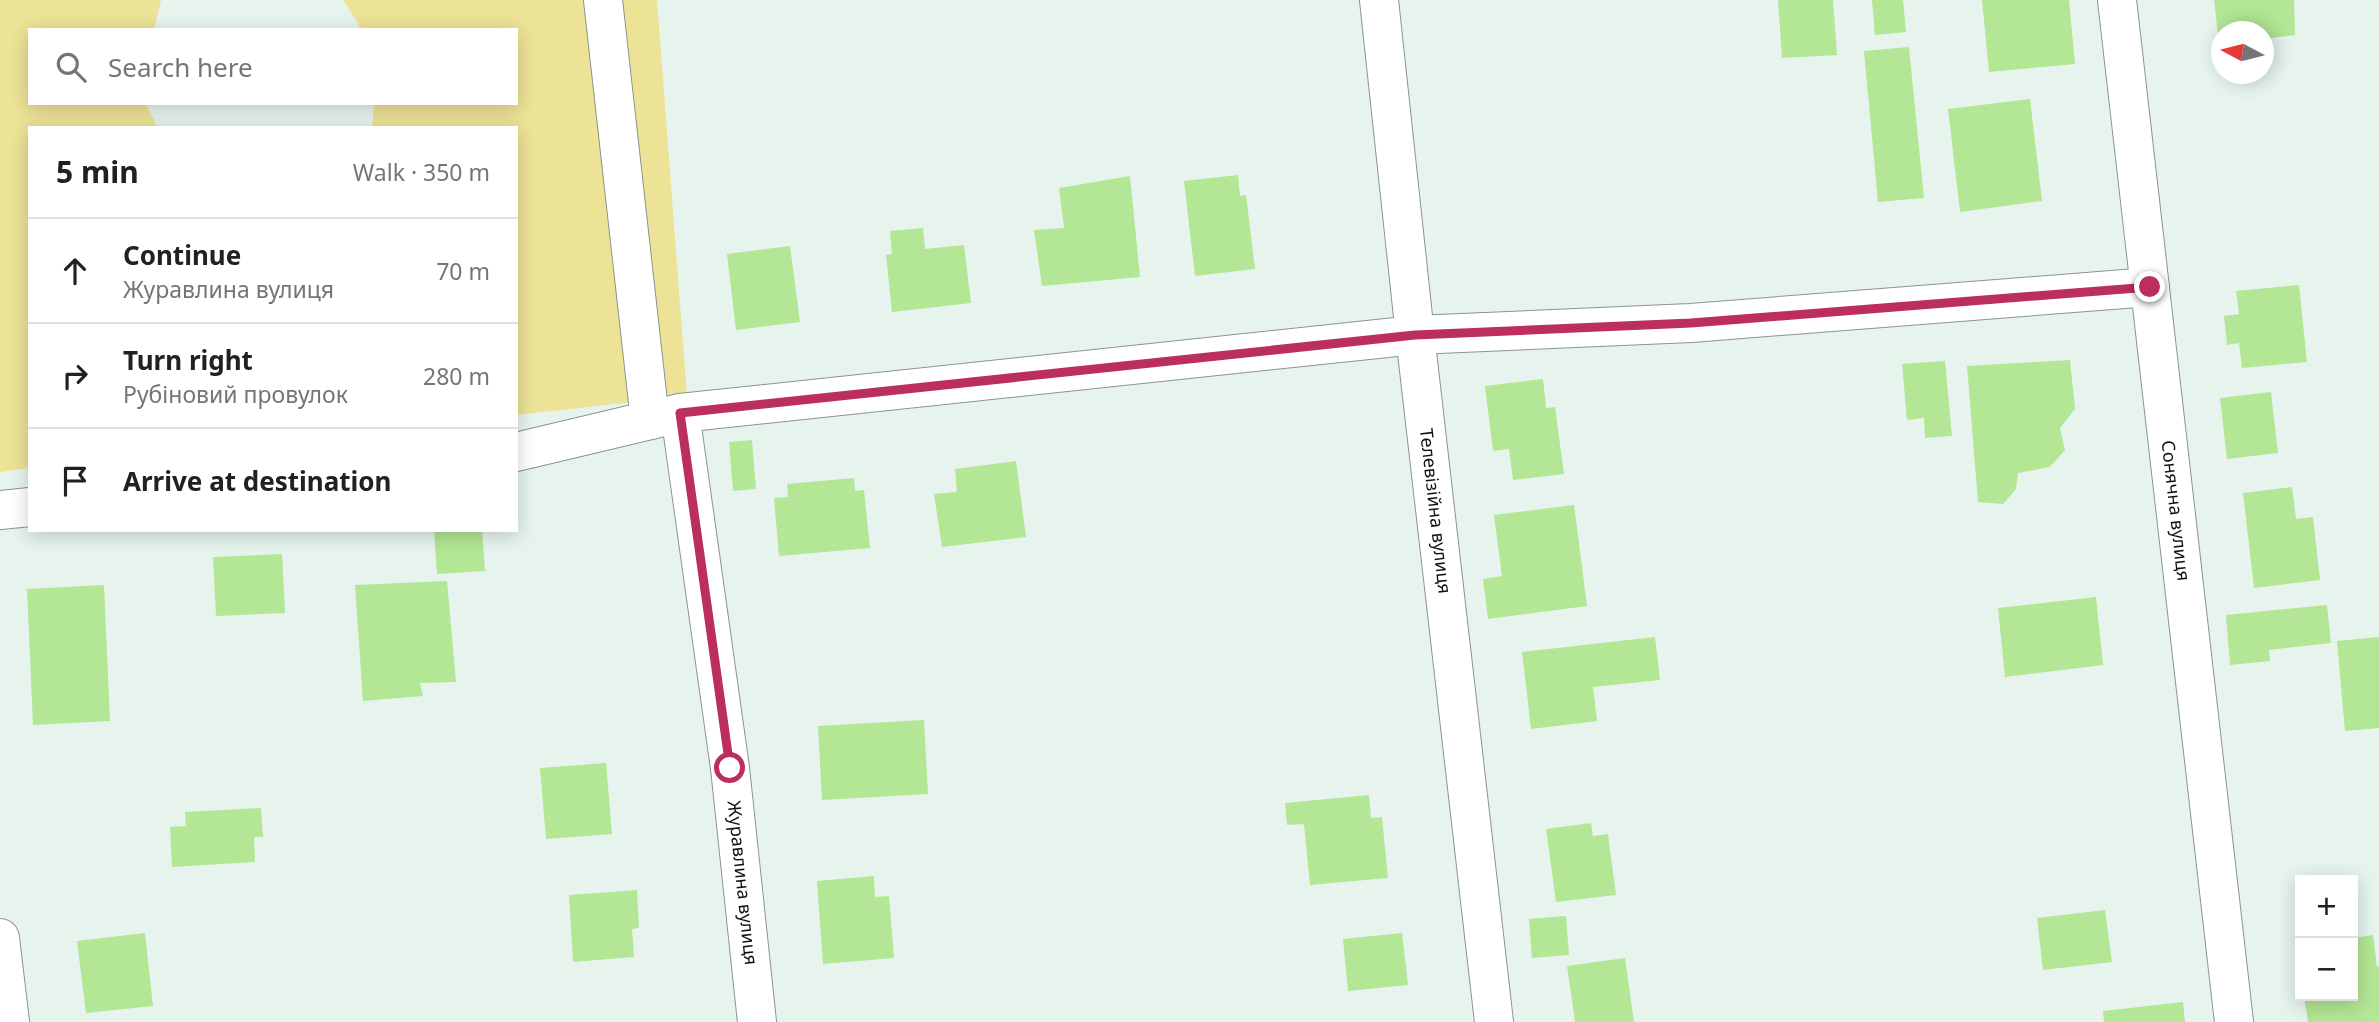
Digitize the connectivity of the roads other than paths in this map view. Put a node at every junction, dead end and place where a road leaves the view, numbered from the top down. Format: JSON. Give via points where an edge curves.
{"nodes":[{"id":1,"x":603,"y":0,"type":"edge"},
{"id":2,"x":1379,"y":0,"type":"edge"},
{"id":3,"x":2118,"y":0,"type":"edge"},
{"id":4,"x":2150,"y":287,"type":"junction"},
{"id":5,"x":1415,"y":335,"type":"junction"},
{"id":6,"x":665,"y":417,"type":"junction"},
{"id":7,"x":518,"y":452,"type":"edge"},
{"id":8,"x":28,"y":507,"type":"edge"},
{"id":9,"x":0,"y":510,"type":"edge"},
{"id":10,"x":0,"y":938,"type":"edge"},
{"id":11,"x":10,"y":1022,"type":"edge"},
{"id":12,"x":757,"y":1022,"type":"edge"},
{"id":13,"x":1494,"y":1022,"type":"edge"},
{"id":14,"x":2234,"y":1022,"type":"edge"}],
"edges":[{"from":1,"to":6,"type":"street","name":"Журавлина вулиця"},
{"from":2,"to":5,"type":"street","name":"Телевізійна вулиця"},
{"from":3,"to":4,"type":"street","name":"Сонячна вулиця"},
{"from":4,"to":5,"type":"street","via":[[1691,323]]},
{"from":4,"to":14,"type":"street","name":"Сонячна вулиця"},
{"from":5,"to":6,"type":"street"},
{"from":5,"to":13,"type":"street","name":"Телевізійна вулиця"},
{"from":6,"to":7,"type":"street"},
{"from":6,"to":12,"type":"street","name":"Журавлина вулиця","via":[[730,768]]},
{"from":8,"to":9,"type":"street"},
{"from":10,"to":11,"type":"street"}]}
